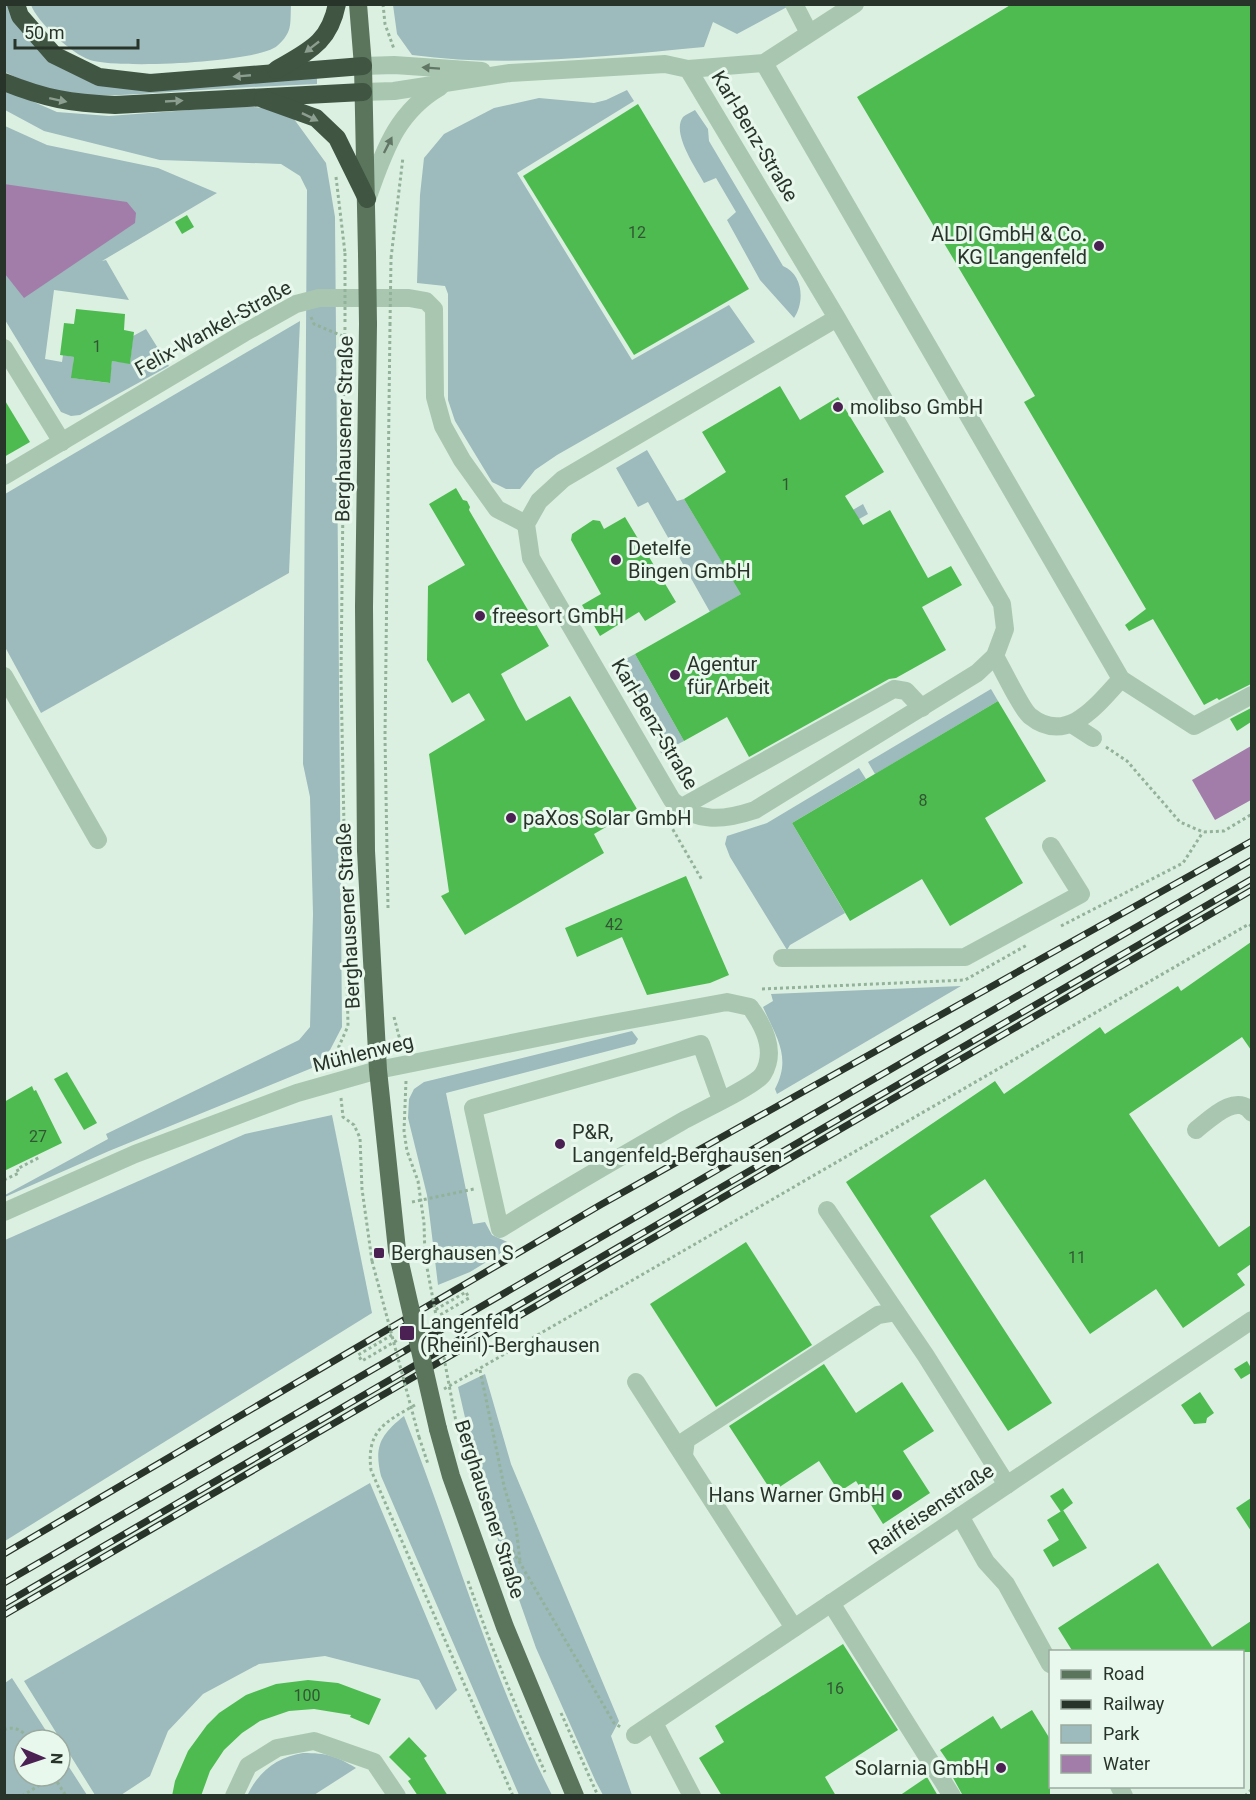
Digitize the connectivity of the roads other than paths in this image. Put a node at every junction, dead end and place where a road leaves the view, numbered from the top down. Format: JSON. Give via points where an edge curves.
{"nodes":[{"id":1,"x":16,"y":4,"type":"edge"},
{"id":2,"x":337,"y":4,"type":"edge"},
{"id":3,"x":358,"y":4,"type":"edge"},
{"id":4,"x":794,"y":4,"type":"edge"},
{"id":5,"x":855,"y":4,"type":"edge"},
{"id":6,"x":832,"y":11,"type":"edge"},
{"id":7,"x":809,"y":33,"type":"junction"},
{"id":8,"x":764,"y":63,"type":"junction"},
{"id":9,"x":363,"y":66,"type":"junction"},
{"id":10,"x":688,"y":69,"type":"junction"},
{"id":11,"x":510,"y":73,"type":"junction"},
{"id":12,"x":269,"y":74,"type":"junction"},
{"id":13,"x":4,"y":82,"type":"edge"},
{"id":14,"x":445,"y":85,"type":"junction"},
{"id":15,"x":363,"y":92,"type":"junction"},
{"id":16,"x":256,"y":97,"type":"junction"},
{"id":17,"x":367,"y":199,"type":"junction"},
{"id":18,"x":837,"y":318,"type":"junction"},
{"id":19,"x":4,"y":348,"type":"edge"},
{"id":20,"x":62,"y":442,"type":"junction"},
{"id":21,"x":4,"y":476,"type":"edge"},
{"id":22,"x":526,"y":524,"type":"junction"},
{"id":23,"x":995,"y":656,"type":"junction"},
{"id":24,"x":4,"y":676,"type":"edge"},
{"id":25,"x":1121,"y":679,"type":"junction"},
{"id":26,"x":1251,"y":695,"type":"edge"},
{"id":27,"x":922,"y":708,"type":"junction"},
{"id":28,"x":1073,"y":725,"type":"junction"},
{"id":29,"x":1093,"y":738,"type":"road end"},
{"id":30,"x":680,"y":808,"type":"junction"},
{"id":31,"x":98,"y":840,"type":"dead end"},
{"id":32,"x":1050,"y":846,"type":"dead end"},
{"id":33,"x":782,"y":958,"type":"dead end"},
{"id":34,"x":378,"y":1070,"type":"junction"},
{"id":35,"x":721,"y":1100,"type":"junction"},
{"id":36,"x":1251,"y":1113,"type":"edge"},
{"id":37,"x":1196,"y":1130,"type":"dead end"},
{"id":38,"x":827,"y":1210,"type":"dead end"},
{"id":39,"x":4,"y":1212,"type":"edge"},
{"id":40,"x":896,"y":1312,"type":"junction"},
{"id":41,"x":1251,"y":1320,"type":"edge"},
{"id":42,"x":636,"y":1382,"type":"dead end"},
{"id":43,"x":684,"y":1455,"type":"junction"},
{"id":44,"x":1007,"y":1485,"type":"junction"},
{"id":45,"x":960,"y":1516,"type":"junction"},
{"id":46,"x":831,"y":1603,"type":"junction"},
{"id":47,"x":794,"y":1628,"type":"junction"},
{"id":48,"x":1049,"y":1662,"type":"edge"},
{"id":49,"x":654,"y":1723,"type":"junction"},
{"id":50,"x":635,"y":1735,"type":"road end"},
{"id":51,"x":234,"y":1796,"type":"edge"},
{"id":52,"x":397,"y":1796,"type":"edge"},
{"id":53,"x":575,"y":1796,"type":"edge"},
{"id":54,"x":692,"y":1796,"type":"edge"},
{"id":55,"x":952,"y":1796,"type":"edge"}],
"edges":[{"from":12,"to":1,"type":"highway","one_way":true,"via":[[150,83],[99,77],[54,56],[20,16]]},
{"from":2,"to":12,"type":"highway","one_way":true,"via":[[334,18],[315,47]]},
{"from":3,"to":9,"type":"main road","name":"Berghausener Straße"},
{"from":4,"to":7,"type":"street"},
{"from":5,"to":6,"type":"street"},
{"from":6,"to":7,"type":"street"},
{"from":7,"to":8,"type":"street"},
{"from":8,"to":10,"type":"street"},
{"from":8,"to":25,"type":"street"},
{"from":11,"to":9,"type":"street","name":"Karl-Benz-Straße","one_way":true},
{"from":9,"to":12,"type":"highway"},
{"from":9,"to":15,"type":"main road","name":"Berghausener Straße"},
{"from":10,"to":11,"type":"street","name":"Karl-Benz-Straße","via":[[665,64]]},
{"from":10,"to":18,"type":"street","name":"Karl-Benz-Straße"},
{"from":11,"to":14,"type":"street","name":"Karl-Benz-Straße"},
{"from":13,"to":16,"type":"highway","one_way":true,"via":[[36,95],[76,103],[115,105]]},
{"from":14,"to":15,"type":"street","name":"Karl-Benz-Straße"},
{"from":17,"to":14,"type":"street","name":"Karl-Benz-Straße","one_way":true,"via":[[385,149],[403,117],[423,97]]},
{"from":15,"to":16,"type":"highway"},
{"from":15,"to":17,"type":"main road","name":"Berghausener Straße"},
{"from":16,"to":17,"type":"highway","one_way":true,"via":[[316,118],[337,138]]},
{"from":17,"to":34,"type":"main road","name":"Berghausener Straße","bridge":true,"via":[[366,851]]},
{"from":18,"to":22,"type":"street","via":[[563,479],[539,501]]},
{"from":18,"to":23,"type":"street","name":"Karl-Benz-Straße","via":[[1002,604],[1005,628]]},
{"from":19,"to":20,"type":"street"},
{"from":20,"to":21,"type":"street","name":"Felix-Wankel-Straße"},
{"from":20,"to":22,"type":"street","name":"Felix-Wankel-Straße","via":[[188,360],[309,300],[426,301],[435,315],[435,397],[443,426],[497,509]]},
{"from":22,"to":30,"type":"street","name":"Karl-Benz-Straße","via":[[531,558]]},
{"from":23,"to":27,"type":"street","name":"Karl-Benz-Straße","via":[[977,673]]},
{"from":23,"to":28,"type":"street","via":[[1029,716],[1052,728]]},
{"from":24,"to":31,"type":"street"},
{"from":25,"to":26,"type":"street","via":[[1194,726]]},
{"from":25,"to":28,"type":"street"},
{"from":27,"to":30,"type":"street","name":"Karl-Benz-Straße","via":[[755,810],[732,818],[707,818]]},
{"from":27,"to":30,"type":"street","via":[[906,691],[894,689]]},
{"from":28,"to":29,"type":"street"},
{"from":32,"to":33,"type":"street","via":[[1081,894],[966,957]]},
{"from":34,"to":35,"type":"street","name":"Mühlenweg","via":[[727,1002],[750,1007],[762,1023],[769,1047],[768,1065],[762,1077]]},
{"from":34,"to":39,"type":"street","name":"Mühlenweg","via":[[297,1093],[135,1154]]},
{"from":34,"to":53,"type":"main road","name":"Berghausener Straße","bridge":true,"via":[[397,1250],[451,1476],[505,1627]]},
{"from":35,"to":35,"type":"street","via":[[570,1187],[500,1229],[473,1108],[701,1044]]},
{"from":36,"to":37,"type":"street","via":[[1231,1104]]},
{"from":38,"to":40,"type":"street"},
{"from":40,"to":43,"type":"street","via":[[878,1315],[686,1440]]},
{"from":40,"to":44,"type":"street"},
{"from":41,"to":44,"type":"street","name":"Raiffeisenstraße"},
{"from":42,"to":43,"type":"street"},
{"from":43,"to":47,"type":"street"},
{"from":44,"to":45,"type":"street","name":"Raiffeisenstraße"},
{"from":45,"to":46,"type":"street","name":"Raiffeisenstraße"},
{"from":45,"to":48,"type":"street","via":[[986,1562],[1006,1584]]},
{"from":46,"to":47,"type":"street","name":"Raiffeisenstraße"},
{"from":46,"to":55,"type":"street"},
{"from":47,"to":49,"type":"street","name":"Raiffeisenstraße"},
{"from":49,"to":50,"type":"street","name":"Raiffeisenstraße"},
{"from":49,"to":54,"type":"street"},
{"from":51,"to":52,"type":"street","via":[[248,1766],[277,1748],[314,1741],[375,1761]]}]}
